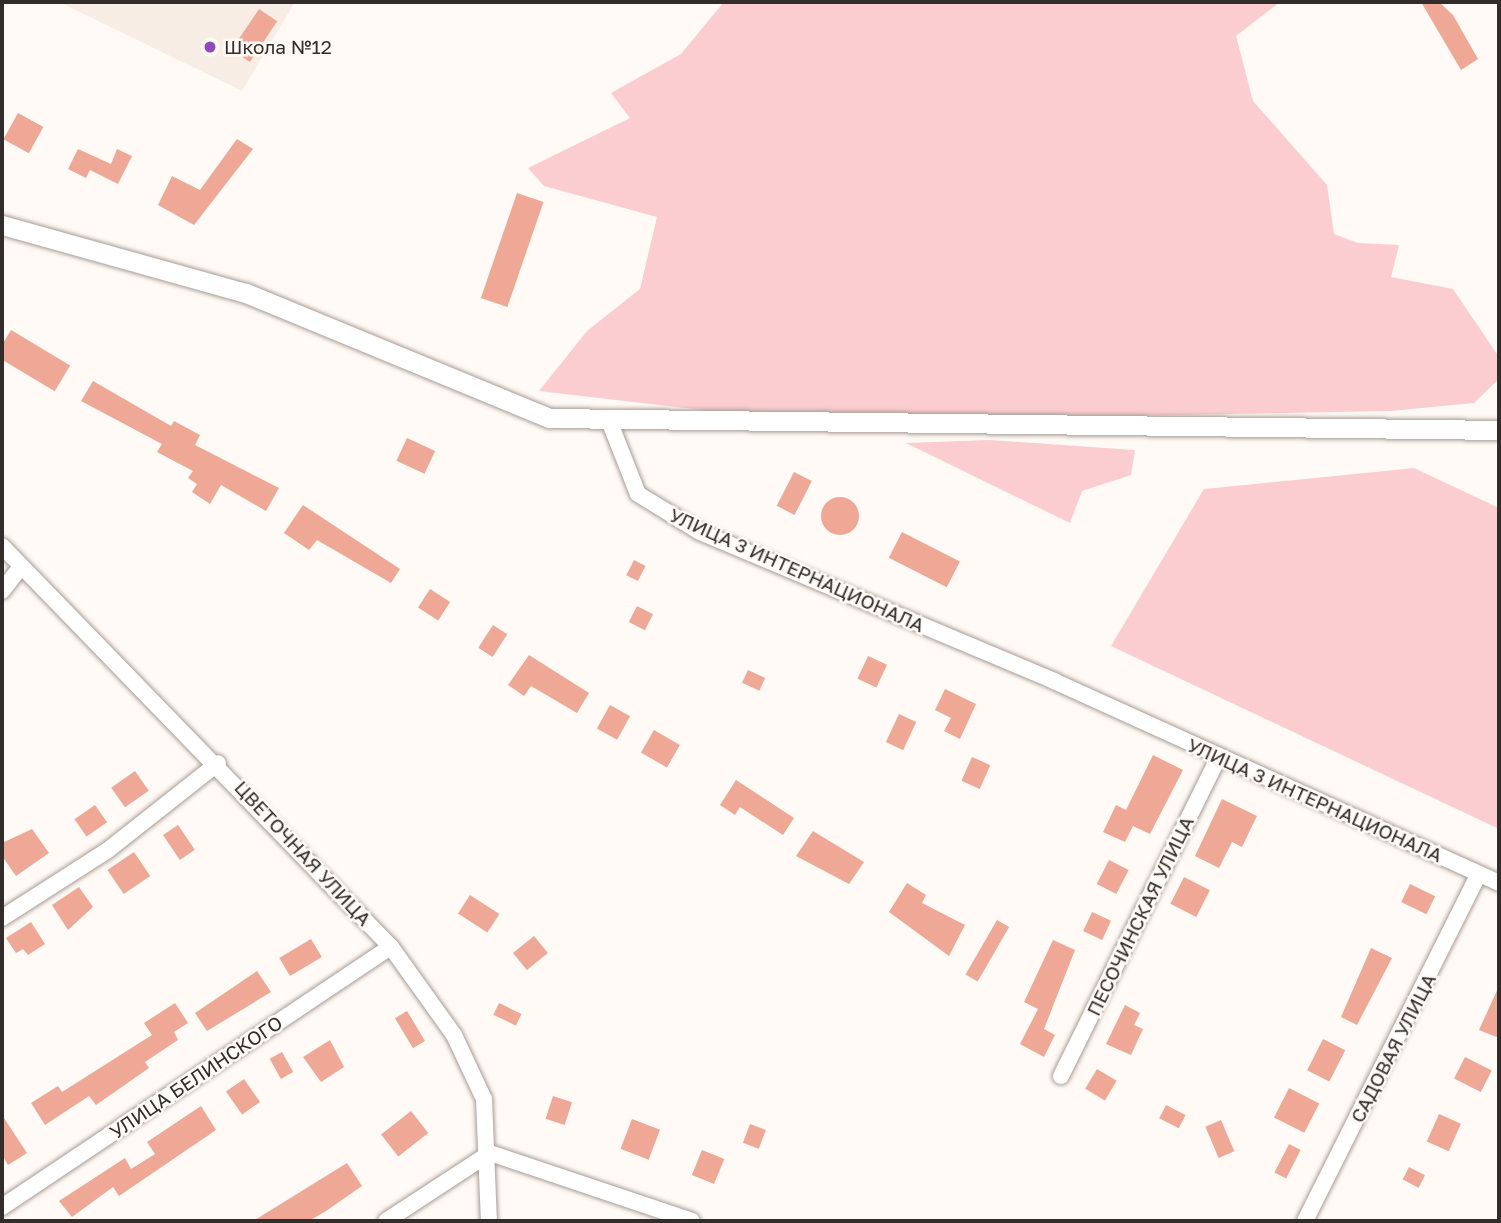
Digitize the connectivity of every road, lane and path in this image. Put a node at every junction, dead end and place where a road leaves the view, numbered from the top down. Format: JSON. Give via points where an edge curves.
{"nodes":[{"id":1,"x":2,"y":225,"type":"edge"},
{"id":2,"x":610,"y":423,"type":"junction"},
{"id":3,"x":1499,"y":430,"type":"edge"},
{"id":4,"x":2,"y":546,"type":"edge"},
{"id":5,"x":20,"y":568,"type":"junction"},
{"id":6,"x":2,"y":591,"type":"edge"},
{"id":7,"x":1219,"y":756,"type":"junction"},
{"id":8,"x":218,"y":763,"type":"junction"},
{"id":9,"x":1479,"y":874,"type":"junction"},
{"id":10,"x":1499,"y":883,"type":"edge"},
{"id":11,"x":2,"y":918,"type":"edge"},
{"id":12,"x":391,"y":947,"type":"junction"},
{"id":13,"x":1061,"y":1076,"type":"dead end"},
{"id":14,"x":490,"y":1153,"type":"junction"},
{"id":15,"x":2,"y":1207,"type":"edge"},
{"id":16,"x":387,"y":1221,"type":"edge"},
{"id":17,"x":489,"y":1221,"type":"edge"},
{"id":18,"x":692,"y":1221,"type":"edge"},
{"id":19,"x":1305,"y":1221,"type":"edge"}],
"edges":[{"from":1,"to":2,"type":"street","via":[[246,293],[549,418]]},
{"from":2,"to":3,"type":"street"},
{"from":2,"to":7,"type":"street","name":"УЛИЦА 3 ИНТЕРНАЦИОНАЛА","via":[[638,494],[664,513]]},
{"from":4,"to":5,"type":"street","name":"ЦВЕТОЧНАЯ УЛИЦА"},
{"from":5,"to":6,"type":"street"},
{"from":5,"to":8,"type":"street","name":"ЦВЕТОЧНАЯ УЛИЦА"},
{"from":7,"to":9,"type":"street","name":"УЛИЦА 3 ИНТЕРНАЦИОНАЛА"},
{"from":7,"to":13,"type":"street","name":"ПЕСОЧИНСКАЯ УЛИЦА"},
{"from":8,"to":11,"type":"street","via":[[108,850]]},
{"from":8,"to":12,"type":"street","name":"ЦВЕТОЧНАЯ УЛИЦА"},
{"from":9,"to":10,"type":"street","name":"УЛИЦА 3 ИНТЕРНАЦИОНАЛА"},
{"from":9,"to":19,"type":"street","name":"САДОВАЯ УЛИЦА"},
{"from":12,"to":14,"type":"street","name":"ЦВЕТОЧНАЯ УЛИЦА","via":[[454,1035],[484,1098]]},
{"from":12,"to":15,"type":"street","name":"УЛИЦА БЕЛИНСКОГО"},
{"from":14,"to":16,"type":"street"},
{"from":14,"to":17,"type":"street","name":"ЦВЕТОЧНАЯ УЛИЦА"},
{"from":14,"to":18,"type":"street"}]}
